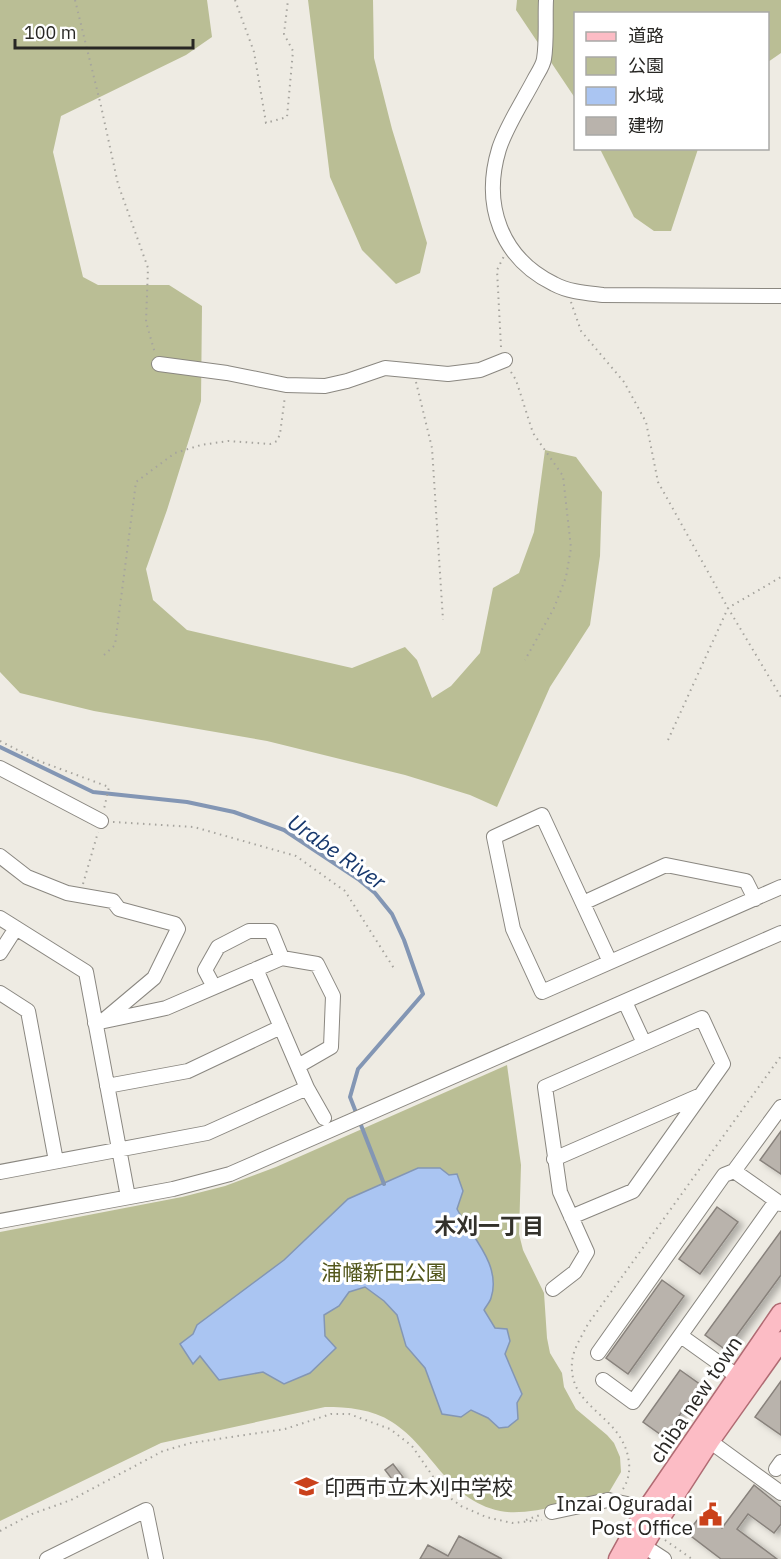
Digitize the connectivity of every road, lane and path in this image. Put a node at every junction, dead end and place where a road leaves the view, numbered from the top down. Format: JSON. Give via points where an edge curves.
{"nodes":[{"id":1,"x":75,"y":0,"type":"edge"},
{"id":2,"x":235,"y":0,"type":"edge"},
{"id":3,"x":288,"y":0,"type":"edge"},
{"id":4,"x":546,"y":0,"type":"edge"},
{"id":5,"x":511,"y":247,"type":"junction"},
{"id":6,"x":565,"y":288,"type":"junction"},
{"id":7,"x":781,"y":296,"type":"edge"},
{"id":8,"x":505,"y":360,"type":"junction"},
{"id":9,"x":159,"y":364,"type":"joint"},
{"id":10,"x":413,"y":371,"type":"junction"},
{"id":11,"x":286,"y":385,"type":"junction"},
{"id":12,"x":781,"y":578,"type":"edge"},
{"id":13,"x":728,"y":608,"type":"junction"},
{"id":14,"x":443,"y":620,"type":"dead end"},
{"id":15,"x":104,"y":655,"type":"dead end"},
{"id":16,"x":525,"y":660,"type":"dead end"},
{"id":17,"x":781,"y":697,"type":"edge"},
{"id":18,"x":668,"y":740,"type":"dead end"},
{"id":19,"x":0,"y":741,"type":"edge"},
{"id":20,"x":0,"y":768,"type":"edge"},
{"id":21,"x":101,"y":821,"type":"junction"},
{"id":22,"x":0,"y":856,"type":"edge"},
{"id":23,"x":781,"y":887,"type":"edge"},
{"id":24,"x":80,"y":895,"type":"junction"},
{"id":25,"x":755,"y":899,"type":"junction"},
{"id":26,"x":583,"y":903,"type":"junction"},
{"id":27,"x":0,"y":918,"type":"edge"},
{"id":28,"x":16,"y":928,"type":"junction"},
{"id":29,"x":781,"y":933,"type":"edge"},
{"id":30,"x":0,"y":953,"type":"edge"},
{"id":31,"x":282,"y":958,"type":"junction"},
{"id":32,"x":610,"y":962,"type":"junction"},
{"id":33,"x":256,"y":969,"type":"junction"},
{"id":34,"x":395,"y":970,"type":"dead end"},
{"id":35,"x":214,"y":987,"type":"junction"},
{"id":36,"x":0,"y":993,"type":"edge"},
{"id":37,"x":625,"y":1002,"type":"junction"},
{"id":38,"x":99,"y":1022,"type":"junction"},
{"id":39,"x":281,"y":1027,"type":"junction"},
{"id":40,"x":644,"y":1043,"type":"junction"},
{"id":41,"x":298,"y":1066,"type":"junction"},
{"id":42,"x":107,"y":1086,"type":"junction"},
{"id":43,"x":307,"y":1088,"type":"junction"},
{"id":44,"x":701,"y":1095,"type":"junction"},
{"id":45,"x":781,"y":1107,"type":"edge"},
{"id":46,"x":324,"y":1118,"type":"dead end"},
{"id":47,"x":119,"y":1149,"type":"junction"},
{"id":48,"x":554,"y":1159,"type":"junction"},
{"id":49,"x":56,"y":1161,"type":"junction"},
{"id":50,"x":734,"y":1171,"type":"junction"},
{"id":51,"x":0,"y":1172,"type":"edge"},
{"id":52,"x":128,"y":1197,"type":"junction"},
{"id":53,"x":779,"y":1203,"type":"edge"},
{"id":54,"x":571,"y":1217,"type":"junction"},
{"id":55,"x":0,"y":1221,"type":"edge"},
{"id":56,"x":553,"y":1289,"type":"dead end"},
{"id":57,"x":781,"y":1313,"type":"edge"},
{"id":58,"x":681,"y":1336,"type":"junction"},
{"id":59,"x":781,"y":1341,"type":"edge"},
{"id":60,"x":598,"y":1353,"type":"dead end"},
{"id":61,"x":737,"y":1376,"type":"junction"},
{"id":62,"x":603,"y":1380,"type":"dead end"},
{"id":63,"x":704,"y":1437,"type":"junction"},
{"id":64,"x":781,"y":1492,"type":"edge"},
{"id":65,"x":646,"y":1512,"type":"junction"},
{"id":66,"x":549,"y":1516,"type":"junction"},
{"id":67,"x":523,"y":1522,"type":"junction"},
{"id":68,"x":0,"y":1531,"type":"edge"},
{"id":69,"x":645,"y":1543,"type":"edge"},
{"id":70,"x":47,"y":1559,"type":"edge"},
{"id":71,"x":156,"y":1559,"type":"edge"},
{"id":72,"x":618,"y":1559,"type":"edge"},
{"id":73,"x":664,"y":1559,"type":"edge"},
{"id":74,"x":692,"y":1559,"type":"edge"}],
"edges":[{"from":1,"to":9,"type":"path","via":[[118,184],[148,268],[146,322]]},
{"from":2,"to":3,"type":"path","via":[[254,52],[266,123],[287,117],[293,51],[284,34]]},
{"from":4,"to":5,"type":"street","via":[[544,61],[499,148],[493,181],[496,220]]},
{"from":5,"to":6,"type":"street","via":[[532,271]]},
{"from":5,"to":8,"type":"path","via":[[497,270],[501,352]]},
{"from":6,"to":7,"type":"street","via":[[603,295]]},
{"from":6,"to":13,"type":"path","via":[[581,331],[624,382],[646,422],[658,482]]},
{"from":8,"to":10,"type":"street","via":[[463,373]]},
{"from":8,"to":16,"type":"path","via":[[534,433],[563,476],[571,548],[566,577],[554,608]]},
{"from":9,"to":11,"type":"street"},
{"from":10,"to":11,"type":"street","via":[[385,368],[326,387]]},
{"from":10,"to":14,"type":"path","via":[[432,448]]},
{"from":11,"to":15,"type":"path","via":[[277,441],[201,445],[175,453],[136,482],[115,645]]},
{"from":12,"to":13,"type":"path"},
{"from":13,"to":17,"type":"path"},
{"from":13,"to":18,"type":"path"},
{"from":19,"to":21,"type":"path","via":[[39,761],[109,787]]},
{"from":20,"to":21,"type":"street"},
{"from":21,"to":24,"type":"path"},
{"from":21,"to":34,"type":"path","via":[[194,827],[296,856],[345,891]]},
{"from":22,"to":24,"type":"street","via":[[27,877]]},
{"from":23,"to":25,"type":"street"},
{"from":24,"to":38,"type":"street","via":[[113,901],[119,909],[174,924],[178,929],[154,978]]},
{"from":25,"to":26,"type":"street","via":[[746,881],[666,865]]},
{"from":25,"to":32,"type":"street"},
{"from":26,"to":32,"type":"street"},
{"from":26,"to":32,"type":"street","via":[[542,815],[494,837],[513,929],[542,992]]},
{"from":27,"to":28,"type":"street"},
{"from":28,"to":30,"type":"street"},
{"from":28,"to":38,"type":"street","via":[[86,972]]},
{"from":29,"to":37,"type":"street"},
{"from":31,"to":33,"type":"street"},
{"from":31,"to":35,"type":"street","via":[[271,931],[249,931],[218,946],[205,970]]},
{"from":31,"to":41,"type":"street","via":[[317,964],[333,996],[331,1047]]},
{"from":33,"to":35,"type":"street"},
{"from":33,"to":39,"type":"street"},
{"from":35,"to":38,"type":"street","via":[[166,1008]]},
{"from":36,"to":49,"type":"street","via":[[28,1011]]},
{"from":37,"to":40,"type":"street"},
{"from":37,"to":52,"type":"street","via":[[231,1174]]},
{"from":38,"to":42,"type":"street"},
{"from":39,"to":41,"type":"street"},
{"from":39,"to":42,"type":"street","via":[[188,1071]]},
{"from":40,"to":44,"type":"street","via":[[702,1018],[723,1064]]},
{"from":40,"to":48,"type":"street","via":[[545,1086]]},
{"from":41,"to":43,"type":"street"},
{"from":42,"to":47,"type":"street"},
{"from":43,"to":46,"type":"street"},
{"from":43,"to":47,"type":"street","via":[[207,1133]]},
{"from":44,"to":48,"type":"street"},
{"from":44,"to":54,"type":"street","via":[[633,1191]]},
{"from":45,"to":50,"type":"street"},
{"from":47,"to":49,"type":"street"},
{"from":47,"to":52,"type":"street"},
{"from":48,"to":54,"type":"street","via":[[560,1192]]},
{"from":49,"to":51,"type":"street"},
{"from":50,"to":53,"type":"street"},
{"from":50,"to":60,"type":"street","via":[[724,1175]]},
{"from":52,"to":55,"type":"street"},
{"from":53,"to":58,"type":"street"},
{"from":54,"to":56,"type":"street","via":[[587,1252],[576,1272]]},
{"from":57,"to":61,"type":"main road","name":"chiba new town"},
{"from":58,"to":61,"type":"street"},
{"from":58,"to":62,"type":"street","via":[[633,1402]]},
{"from":59,"to":63,"type":"main road","name":"chiba new town"},
{"from":61,"to":63,"type":"main road","name":"chiba new town"},
{"from":63,"to":64,"type":"street"},
{"from":63,"to":65,"type":"main road","name":"chiba new town"},
{"from":65,"to":66,"type":"street","bridge":true,"via":[[608,1500]]},
{"from":65,"to":69,"type":"main road","name":"chiba new town","bridge":true},
{"from":66,"to":67,"type":"path"},
{"from":66,"to":67,"type":"path","via":[[536,1515]]},
{"from":67,"to":68,"type":"path","via":[[486,1517],[461,1506],[445,1494],[404,1438],[368,1420],[331,1414],[285,1429],[163,1451],[71,1500]]},
{"from":69,"to":72,"type":"main road"},
{"from":69,"to":73,"type":"street"},
{"from":69,"to":74,"type":"path"},
{"from":70,"to":71,"type":"street","via":[[146,1510]]}]}
